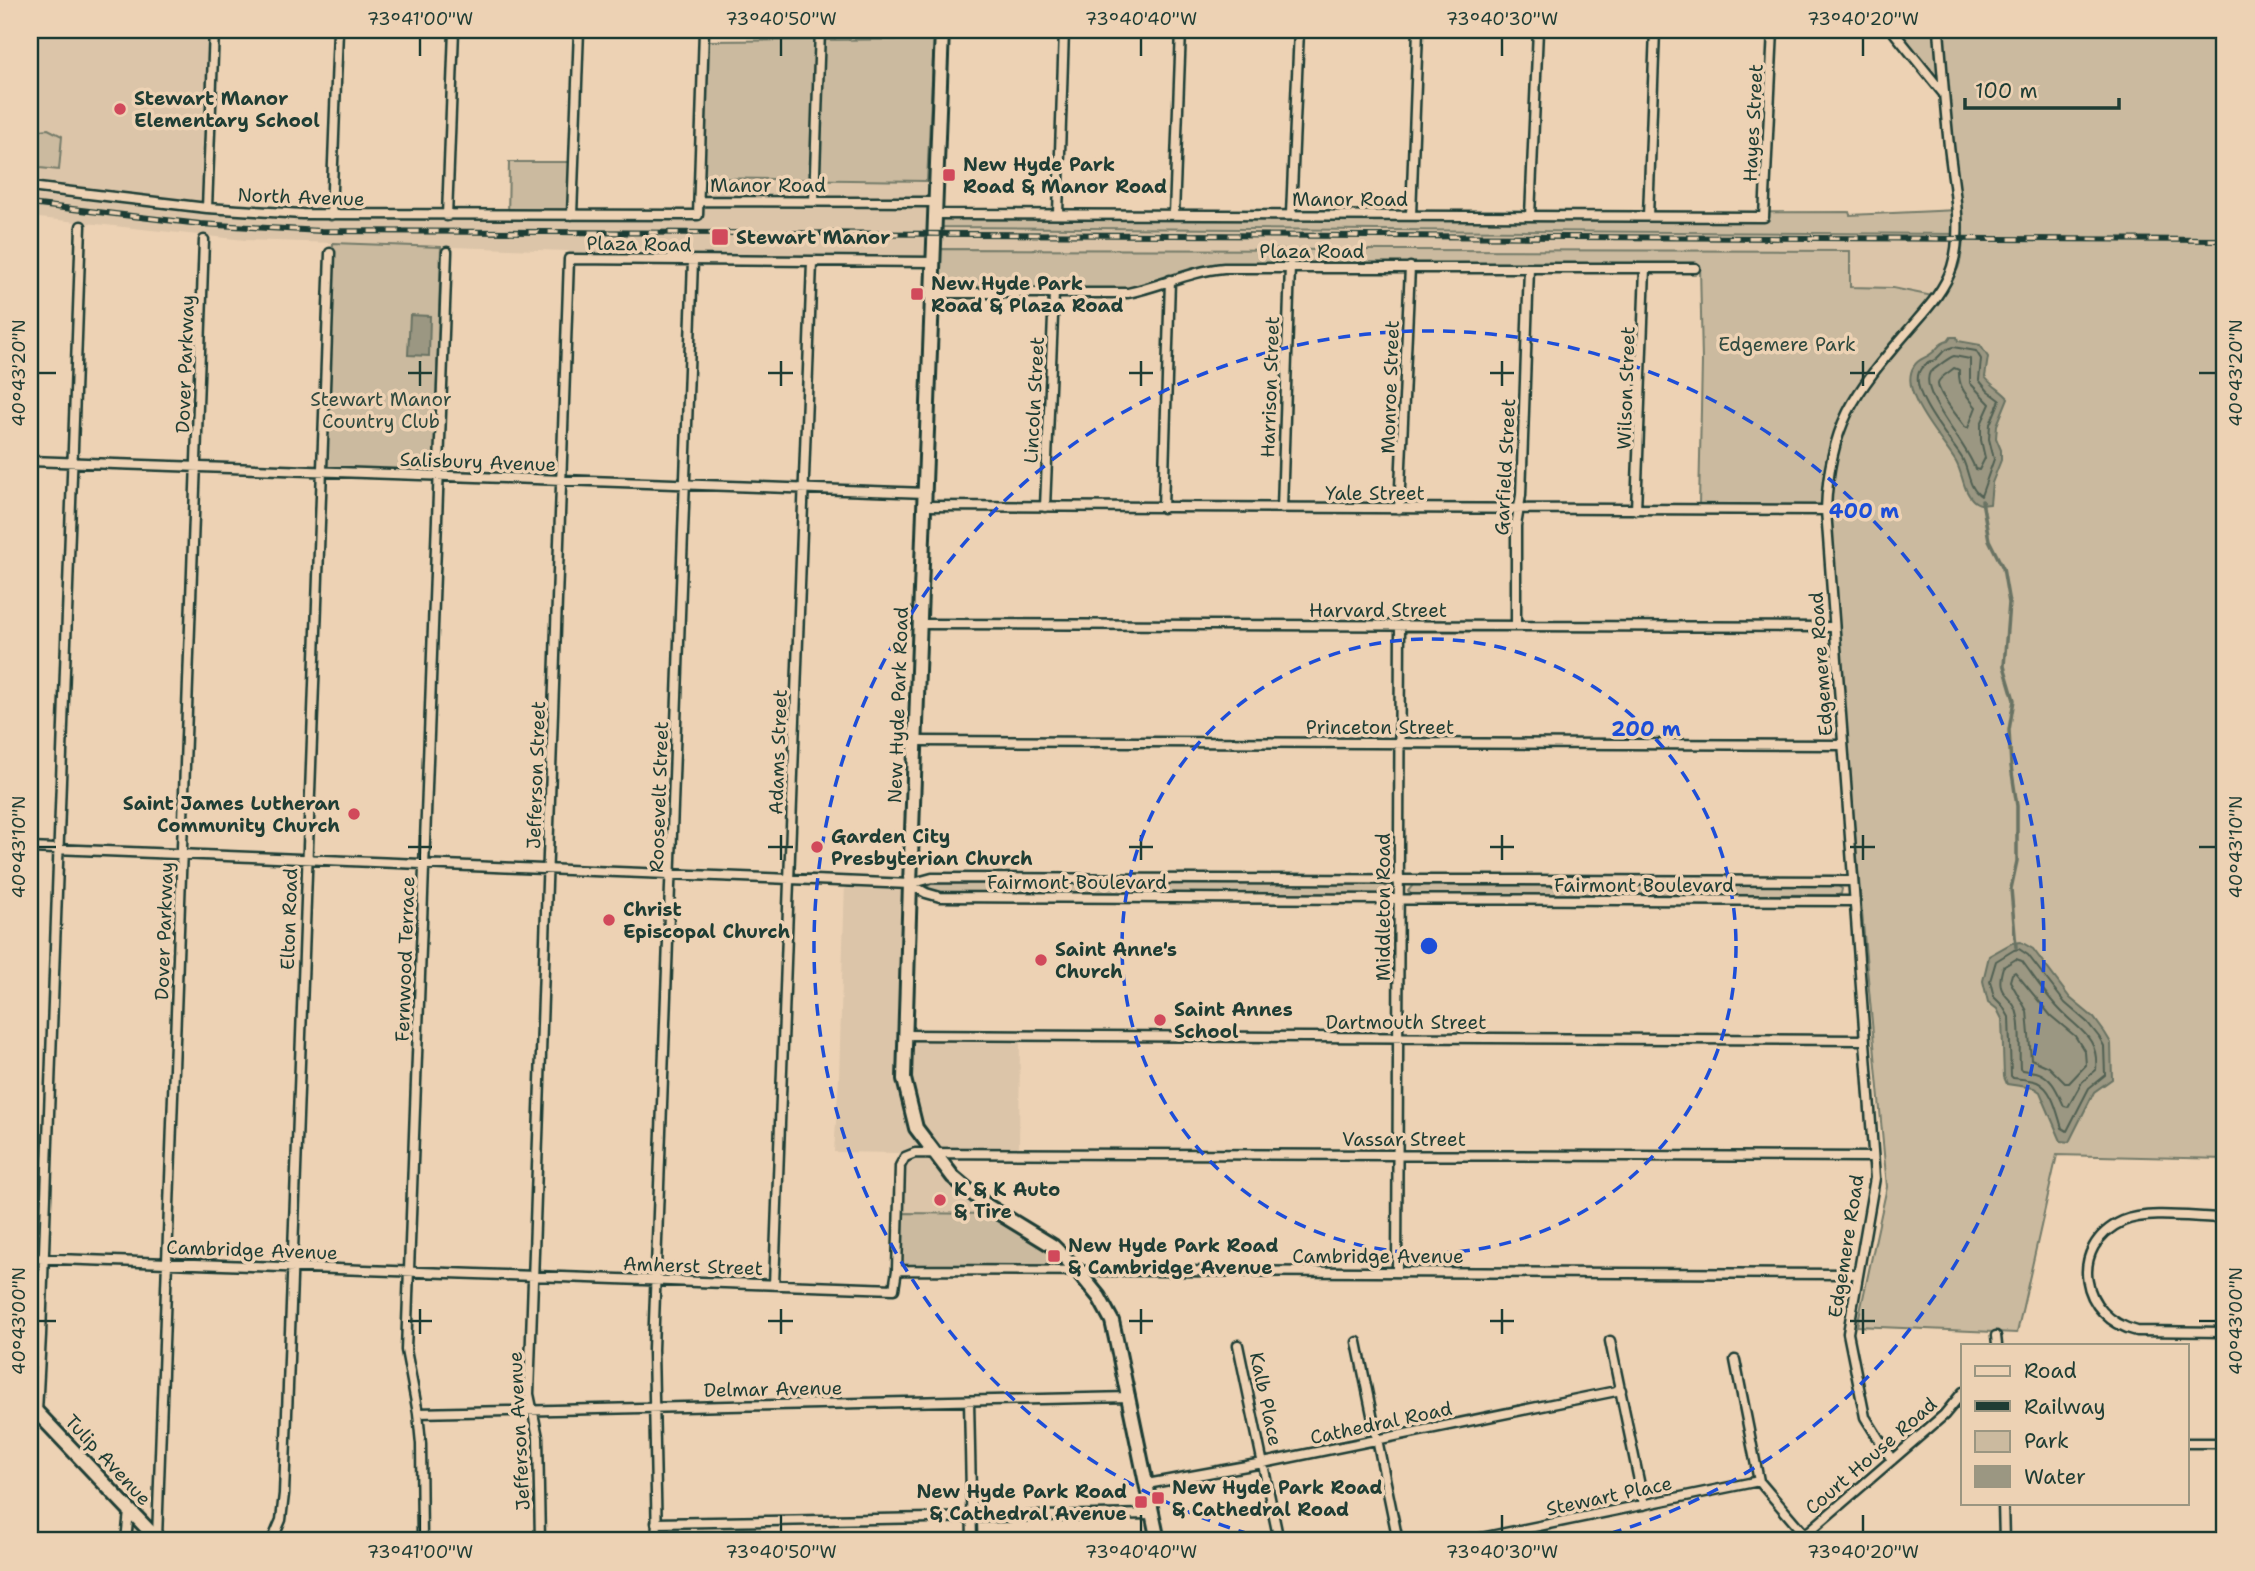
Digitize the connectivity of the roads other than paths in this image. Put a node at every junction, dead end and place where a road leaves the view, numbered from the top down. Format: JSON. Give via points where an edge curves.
{"nodes":[{"id":1,"x":214,"y":30,"type":"edge"},
{"id":2,"x":338,"y":30,"type":"edge"},
{"id":3,"x":454,"y":30,"type":"edge"},
{"id":4,"x":579,"y":30,"type":"edge"},
{"id":5,"x":704,"y":30,"type":"edge"},
{"id":6,"x":820,"y":30,"type":"edge"},
{"id":7,"x":942,"y":30,"type":"edge"},
{"id":8,"x":1064,"y":30,"type":"edge"},
{"id":9,"x":1181,"y":30,"type":"edge"},
{"id":10,"x":1299,"y":30,"type":"edge"},
{"id":11,"x":1418,"y":30,"type":"edge"},
{"id":12,"x":1538,"y":30,"type":"edge"},
{"id":13,"x":1655,"y":30,"type":"edge"},
{"id":14,"x":1773,"y":30,"type":"edge"},
{"id":15,"x":1892,"y":30,"type":"edge"},
{"id":16,"x":1939,"y":30,"type":"edge"},
{"id":17,"x":1943,"y":93,"type":"junction"},
{"id":18,"x":30,"y":187,"type":"edge"},
{"id":19,"x":699,"y":201,"type":"junction"},
{"id":20,"x":814,"y":201,"type":"junction"},
{"id":21,"x":208,"y":208,"type":"junction"},
{"id":22,"x":936,"y":208,"type":"junction"},
{"id":23,"x":1058,"y":214,"type":"junction"},
{"id":24,"x":1174,"y":214,"type":"junction"},
{"id":25,"x":1292,"y":214,"type":"junction"},
{"id":26,"x":331,"y":215,"type":"junction"},
{"id":27,"x":572,"y":215,"type":"junction"},
{"id":28,"x":1411,"y":215,"type":"junction"},
{"id":29,"x":447,"y":216,"type":"junction"},
{"id":30,"x":1531,"y":216,"type":"junction"},
{"id":31,"x":1648,"y":216,"type":"junction"},
{"id":32,"x":1765,"y":217,"type":"joint"},
{"id":33,"x":81,"y":226,"type":"dead end"},
{"id":34,"x":204,"y":240,"type":"dead end"},
{"id":35,"x":447,"y":251,"type":"dead end"},
{"id":36,"x":330,"y":253,"type":"dead end"},
{"id":37,"x":693,"y":261,"type":"junction"},
{"id":38,"x":812,"y":262,"type":"junction"},
{"id":39,"x":934,"y":262,"type":"junction"},
{"id":40,"x":1290,"y":266,"type":"junction"},
{"id":41,"x":1410,"y":267,"type":"junction"},
{"id":42,"x":1529,"y":268,"type":"junction"},
{"id":43,"x":1645,"y":268,"type":"junction"},
{"id":44,"x":1695,"y":268,"type":"dead end"},
{"id":45,"x":569,"y":275,"type":"joint"},
{"id":46,"x":1170,"y":280,"type":"junction"},
{"id":47,"x":933,"y":292,"type":"junction"},
{"id":48,"x":1054,"y":293,"type":"junction"},
{"id":49,"x":30,"y":461,"type":"edge"},
{"id":50,"x":73,"y":462,"type":"junction"},
{"id":51,"x":197,"y":467,"type":"junction"},
{"id":52,"x":321,"y":471,"type":"junction"},
{"id":53,"x":438,"y":476,"type":"junction"},
{"id":54,"x":562,"y":481,"type":"junction"},
{"id":55,"x":686,"y":485,"type":"junction"},
{"id":56,"x":803,"y":489,"type":"junction"},
{"id":57,"x":925,"y":499,"type":"junction"},
{"id":58,"x":1045,"y":507,"type":"junction"},
{"id":59,"x":1163,"y":508,"type":"junction"},
{"id":60,"x":1282,"y":508,"type":"junction"},
{"id":61,"x":1399,"y":509,"type":"junction"},
{"id":62,"x":1519,"y":509,"type":"junction"},
{"id":63,"x":1636,"y":510,"type":"junction"},
{"id":64,"x":1826,"y":510,"type":"junction"},
{"id":65,"x":921,"y":624,"type":"junction"},
{"id":66,"x":1400,"y":626,"type":"junction"},
{"id":67,"x":1516,"y":626,"type":"junction"},
{"id":68,"x":1834,"y":627,"type":"junction"},
{"id":69,"x":916,"y":741,"type":"junction"},
{"id":70,"x":1400,"y":743,"type":"junction"},
{"id":71,"x":1843,"y":745,"type":"junction"},
{"id":72,"x":30,"y":848,"type":"edge"},
{"id":73,"x":59,"y":849,"type":"junction"},
{"id":74,"x":183,"y":854,"type":"junction"},
{"id":75,"x":307,"y":859,"type":"junction"},
{"id":76,"x":424,"y":864,"type":"junction"},
{"id":77,"x":548,"y":869,"type":"junction"},
{"id":78,"x":672,"y":874,"type":"junction"},
{"id":79,"x":789,"y":879,"type":"junction"},
{"id":80,"x":1399,"y":880,"type":"junction"},
{"id":81,"x":1852,"y":881,"type":"junction"},
{"id":82,"x":909,"y":884,"type":"junction"},
{"id":83,"x":1399,"y":900,"type":"junction"},
{"id":84,"x":1855,"y":901,"type":"junction"},
{"id":85,"x":905,"y":1035,"type":"junction"},
{"id":86,"x":1399,"y":1038,"type":"junction"},
{"id":87,"x":1865,"y":1040,"type":"junction"},
{"id":88,"x":934,"y":1153,"type":"junction"},
{"id":89,"x":1398,"y":1155,"type":"junction"},
{"id":90,"x":1873,"y":1157,"type":"junction"},
{"id":91,"x":2225,"y":1218,"type":"edge"},
{"id":92,"x":30,"y":1258,"type":"edge"},
{"id":93,"x":44,"y":1258,"type":"junction"},
{"id":94,"x":168,"y":1263,"type":"junction"},
{"id":95,"x":292,"y":1267,"type":"junction"},
{"id":96,"x":897,"y":1270,"type":"junction"},
{"id":97,"x":1077,"y":1270,"type":"junction"},
{"id":98,"x":409,"y":1272,"type":"junction"},
{"id":99,"x":1397,"y":1272,"type":"junction"},
{"id":100,"x":472,"y":1274,"type":"joint"},
{"id":101,"x":1858,"y":1274,"type":"junction"},
{"id":102,"x":533,"y":1276,"type":"junction"},
{"id":103,"x":656,"y":1281,"type":"junction"},
{"id":104,"x":774,"y":1285,"type":"junction"},
{"id":105,"x":2225,"y":1332,"type":"edge"},
{"id":106,"x":1610,"y":1340,"type":"dead end"},
{"id":107,"x":1357,"y":1342,"type":"dead end"},
{"id":108,"x":1238,"y":1345,"type":"dead end"},
{"id":109,"x":1735,"y":1360,"type":"dead end"},
{"id":110,"x":1621,"y":1390,"type":"junction"},
{"id":111,"x":1961,"y":1394,"type":"edge"},
{"id":112,"x":1130,"y":1397,"type":"junction"},
{"id":113,"x":969,"y":1401,"type":"junction"},
{"id":114,"x":654,"y":1407,"type":"junction"},
{"id":115,"x":33,"y":1408,"type":"edge"},
{"id":116,"x":532,"y":1410,"type":"junction"},
{"id":117,"x":418,"y":1413,"type":"junction"},
{"id":118,"x":1378,"y":1440,"type":"junction"},
{"id":119,"x":2188,"y":1443,"type":"edge"},
{"id":120,"x":2225,"y":1443,"type":"edge"},
{"id":121,"x":1892,"y":1460,"type":"junction"},
{"id":122,"x":1263,"y":1463,"type":"junction"},
{"id":123,"x":1759,"y":1481,"type":"junction"},
{"id":124,"x":1147,"y":1483,"type":"junction"},
{"id":125,"x":1644,"y":1504,"type":"junction"},
{"id":126,"x":2003,"y":1504,"type":"edge"},
{"id":127,"x":129,"y":1511,"type":"junction"},
{"id":128,"x":1152,"y":1514,"type":"junction"},
{"id":129,"x":971,"y":1518,"type":"junction"},
{"id":130,"x":656,"y":1523,"type":"junction"},
{"id":131,"x":1515,"y":1531,"type":"junction"},
{"id":132,"x":1801,"y":1538,"type":"edge"},
{"id":133,"x":158,"y":1540,"type":"edge"},
{"id":134,"x":126,"y":1541,"type":"edge"},
{"id":135,"x":272,"y":1541,"type":"edge"},
{"id":136,"x":422,"y":1541,"type":"edge"},
{"id":137,"x":540,"y":1541,"type":"edge"},
{"id":138,"x":657,"y":1541,"type":"edge"},
{"id":139,"x":972,"y":1541,"type":"edge"},
{"id":140,"x":1158,"y":1541,"type":"edge"},
{"id":141,"x":1279,"y":1541,"type":"edge"},
{"id":142,"x":1398,"y":1541,"type":"edge"},
{"id":143,"x":1466,"y":1541,"type":"edge"},
{"id":144,"x":1517,"y":1541,"type":"edge"},
{"id":145,"x":2004,"y":1541,"type":"edge"}],
"edges":[{"from":1,"to":21,"type":"street"},
{"from":2,"to":26,"type":"street"},
{"from":3,"to":29,"type":"street"},
{"from":4,"to":27,"type":"street"},
{"from":5,"to":19,"type":"street"},
{"from":6,"to":20,"type":"street"},
{"from":7,"to":22,"type":"main road","name":"New Hyde Park Road"},
{"from":8,"to":23,"type":"street"},
{"from":9,"to":24,"type":"street"},
{"from":10,"to":25,"type":"street"},
{"from":11,"to":28,"type":"street"},
{"from":12,"to":30,"type":"street"},
{"from":13,"to":31,"type":"street"},
{"from":14,"to":32,"type":"street","name":"Hayes Street"},
{"from":15,"to":17,"type":"street"},
{"from":16,"to":17,"type":"street","name":"Edgemere Road"},
{"from":17,"to":64,"type":"street","name":"Edgemere Road","via":[[1957,218],[1951,270],[1929,306],[1868,377],[1844,416],[1830,459]]},
{"from":18,"to":21,"type":"street","name":"North Avenue"},
{"from":19,"to":20,"type":"street","name":"Manor Road"},
{"from":19,"to":27,"type":"street","name":"Manor Road","via":[[698,215]]},
{"from":20,"to":22,"type":"street","name":"Manor Road"},
{"from":21,"to":26,"type":"street","name":"North Avenue"},
{"from":22,"to":23,"type":"street","name":"Manor Road"},
{"from":22,"to":39,"type":"main road","name":"New Hyde Park Road"},
{"from":23,"to":24,"type":"street","name":"Manor Road"},
{"from":24,"to":25,"type":"street","name":"Manor Road"},
{"from":25,"to":28,"type":"street","name":"Manor Road"},
{"from":26,"to":29,"type":"street","name":"North Avenue"},
{"from":27,"to":29,"type":"street","name":"North Avenue"},
{"from":28,"to":30,"type":"street","name":"Manor Road"},
{"from":30,"to":31,"type":"street","name":"Manor Road"},
{"from":31,"to":32,"type":"street","name":"Manor Road"},
{"from":33,"to":50,"type":"street"},
{"from":34,"to":51,"type":"street","name":"Dover Parkway"},
{"from":35,"to":53,"type":"street","name":"Fernwood Terrace"},
{"from":36,"to":52,"type":"street","name":"Elton Road"},
{"from":37,"to":38,"type":"street","name":"Plaza Road"},
{"from":37,"to":45,"type":"street","name":"Plaza Road","via":[[569,259]]},
{"from":37,"to":55,"type":"street","name":"Roosevelt Street"},
{"from":38,"to":39,"type":"street","name":"Plaza Road"},
{"from":38,"to":56,"type":"street","name":"Adams Street"},
{"from":39,"to":47,"type":"main road","name":"New Hyde Park Road"},
{"from":40,"to":41,"type":"street","name":"Plaza Road"},
{"from":40,"to":46,"type":"street","name":"Plaza Road","via":[[1211,269]]},
{"from":40,"to":60,"type":"street","name":"Harrison Street"},
{"from":41,"to":42,"type":"street","name":"Plaza Road"},
{"from":41,"to":61,"type":"street","name":"Monroe Street"},
{"from":42,"to":43,"type":"street","name":"Plaza Road"},
{"from":42,"to":62,"type":"street","name":"Garfield Street"},
{"from":43,"to":44,"type":"street","name":"Plaza Road"},
{"from":43,"to":63,"type":"street","name":"Wilson Street"},
{"from":45,"to":54,"type":"street","name":"Jefferson Street"},
{"from":46,"to":48,"type":"street","name":"Plaza Road","via":[[1128,293]]},
{"from":46,"to":59,"type":"street"},
{"from":47,"to":48,"type":"street","name":"Plaza Road"},
{"from":47,"to":57,"type":"main road","name":"New Hyde Park Road"},
{"from":48,"to":58,"type":"street","name":"Lincoln Street"},
{"from":49,"to":50,"type":"street","name":"Salisbury Avenue"},
{"from":50,"to":51,"type":"street","name":"Salisbury Avenue"},
{"from":50,"to":73,"type":"street"},
{"from":51,"to":52,"type":"street","name":"Salisbury Avenue"},
{"from":51,"to":74,"type":"street","name":"Dover Parkway"},
{"from":52,"to":53,"type":"street","name":"Salisbury Avenue"},
{"from":52,"to":75,"type":"street","name":"Elton Road"},
{"from":53,"to":54,"type":"street","name":"Salisbury Avenue"},
{"from":53,"to":76,"type":"street","name":"Fernwood Terrace"},
{"from":54,"to":55,"type":"street","name":"Salisbury Avenue"},
{"from":54,"to":77,"type":"street","name":"Jefferson Street"},
{"from":55,"to":56,"type":"street","name":"Salisbury Avenue"},
{"from":55,"to":78,"type":"street","name":"Roosevelt Street"},
{"from":56,"to":57,"type":"street","name":"Salisbury Avenue"},
{"from":56,"to":79,"type":"street","name":"Adams Street"},
{"from":57,"to":58,"type":"street","name":"Yale Street"},
{"from":57,"to":65,"type":"main road","name":"New Hyde Park Road"},
{"from":58,"to":59,"type":"street","name":"Yale Street"},
{"from":59,"to":60,"type":"street","name":"Yale Street"},
{"from":60,"to":61,"type":"street","name":"Yale Street"},
{"from":61,"to":62,"type":"street","name":"Yale Street"},
{"from":62,"to":63,"type":"street","name":"Yale Street"},
{"from":62,"to":67,"type":"street","name":"Garfield Street"},
{"from":63,"to":64,"type":"street","name":"Yale Street"},
{"from":64,"to":68,"type":"street","name":"Edgemere Road"},
{"from":65,"to":66,"type":"street","name":"Harvard Street"},
{"from":65,"to":69,"type":"main road","name":"New Hyde Park Road"},
{"from":66,"to":67,"type":"street","name":"Harvard Street"},
{"from":66,"to":70,"type":"street","name":"Middleton Road"},
{"from":67,"to":68,"type":"street","name":"Harvard Street"},
{"from":68,"to":71,"type":"street","name":"Edgemere Road"},
{"from":69,"to":70,"type":"street","name":"Princeton Street"},
{"from":69,"to":82,"type":"main road","name":"New Hyde Park Road"},
{"from":70,"to":71,"type":"street","name":"Princeton Street"},
{"from":70,"to":80,"type":"street","name":"Middleton Road"},
{"from":71,"to":81,"type":"street","name":"Edgemere Road"},
{"from":72,"to":73,"type":"street"},
{"from":73,"to":74,"type":"street"},
{"from":73,"to":93,"type":"street"},
{"from":74,"to":75,"type":"street"},
{"from":74,"to":94,"type":"street","name":"Dover Parkway"},
{"from":75,"to":76,"type":"street"},
{"from":75,"to":95,"type":"street","name":"Elton Road"},
{"from":76,"to":77,"type":"street"},
{"from":76,"to":98,"type":"street","name":"Fernwood Terrace"},
{"from":77,"to":78,"type":"street"},
{"from":77,"to":102,"type":"street","name":"Jefferson Street"},
{"from":78,"to":79,"type":"street"},
{"from":78,"to":103,"type":"street","name":"Roosevelt Street"},
{"from":79,"to":82,"type":"street"},
{"from":79,"to":104,"type":"street","name":"Adams Street"},
{"from":80,"to":81,"type":"street","name":"Fairmont Boulevard"},
{"from":80,"to":82,"type":"street","name":"Fairmont Boulevard","via":[[932,878]]},
{"from":80,"to":83,"type":"street","name":"Middleton Road"},
{"from":81,"to":84,"type":"street","name":"Edgemere Road"},
{"from":82,"to":83,"type":"street","name":"Fairmont Boulevard","via":[[940,897]]},
{"from":82,"to":85,"type":"main road","name":"New Hyde Park Road"},
{"from":83,"to":84,"type":"street","name":"Fairmont Boulevard"},
{"from":83,"to":86,"type":"street","name":"Middleton Road"},
{"from":84,"to":87,"type":"street","name":"Edgemere Road"},
{"from":85,"to":86,"type":"street","name":"Dartmouth Street"},
{"from":85,"to":88,"type":"main road","name":"New Hyde Park Road","via":[[904,1079],[910,1109],[916,1128]]},
{"from":86,"to":87,"type":"street","name":"Dartmouth Street"},
{"from":86,"to":89,"type":"street","name":"Middleton Road"},
{"from":87,"to":90,"type":"street","name":"Edgemere Road"},
{"from":88,"to":89,"type":"street","name":"Vassar Street"},
{"from":88,"to":96,"type":"street","name":"Vassar Street","via":[[905,1157],[900,1167]]},
{"from":88,"to":97,"type":"main road","name":"New Hyde Park Road","via":[[970,1194],[1044,1239]]},
{"from":89,"to":90,"type":"street","name":"Vassar Street"},
{"from":89,"to":99,"type":"street","name":"Middleton Road"},
{"from":90,"to":101,"type":"street","name":"Edgemere Road","via":[[1875,1186]]},
{"from":91,"to":105,"type":"street","via":[[2126,1220],[2095,1243],[2086,1279],[2101,1311],[2126,1329]]},
{"from":92,"to":93,"type":"street","name":"Cambridge Avenue"},
{"from":93,"to":94,"type":"street","name":"Cambridge Avenue"},
{"from":93,"to":115,"type":"street"},
{"from":94,"to":95,"type":"street","name":"Cambridge Avenue"},
{"from":94,"to":133,"type":"street","name":"Dover Parkway"},
{"from":95,"to":98,"type":"street","name":"Cambridge Avenue"},
{"from":95,"to":135,"type":"street","name":"Elton Road","via":[[284,1494],[281,1520]]},
{"from":96,"to":97,"type":"street","name":"Cambridge Avenue"},
{"from":96,"to":104,"type":"street","name":"Amherst Street","via":[[894,1289]]},
{"from":97,"to":99,"type":"street","name":"Cambridge Avenue"},
{"from":97,"to":112,"type":"main road","name":"New Hyde Park Road","via":[[1112,1321]]},
{"from":98,"to":100,"type":"street","name":"Cambridge Avenue"},
{"from":98,"to":117,"type":"street","name":"Fernwood Terrace","via":[[406,1350]]},
{"from":99,"to":101,"type":"street","name":"Cambridge Avenue"},
{"from":100,"to":102,"type":"street","name":"Amherst Street"},
{"from":101,"to":121,"type":"street","name":"Edgemere Road","via":[[1848,1333],[1865,1417]]},
{"from":102,"to":103,"type":"street","name":"Amherst Street"},
{"from":102,"to":116,"type":"street","name":"Jefferson Avenue"},
{"from":103,"to":104,"type":"street","name":"Amherst Street"},
{"from":103,"to":114,"type":"street","name":"Roosevelt Street"},
{"from":106,"to":110,"type":"street"},
{"from":107,"to":118,"type":"street"},
{"from":108,"to":122,"type":"street","name":"Kalb Place"},
{"from":109,"to":123,"type":"street"},
{"from":110,"to":118,"type":"street","name":"Cathedral Road"},
{"from":110,"to":125,"type":"street"},
{"from":111,"to":121,"type":"street","name":"Court House Road"},
{"from":112,"to":113,"type":"street","name":"Delmar Avenue"},
{"from":112,"to":124,"type":"main road","name":"New Hyde Park Road"},
{"from":113,"to":114,"type":"street","name":"Delmar Avenue"},
{"from":113,"to":129,"type":"street"},
{"from":114,"to":116,"type":"street","name":"Delmar Avenue"},
{"from":114,"to":130,"type":"street","name":"Roosevelt Street"},
{"from":115,"to":127,"type":"main road","name":"Tulip Avenue"},
{"from":116,"to":117,"type":"street","name":"Delmar Avenue"},
{"from":116,"to":137,"type":"street","name":"Jefferson Avenue","via":[[538,1437]]},
{"from":117,"to":136,"type":"street","name":"Fernwood Terrace"},
{"from":118,"to":122,"type":"street","name":"Cathedral Road"},
{"from":118,"to":142,"type":"street"},
{"from":119,"to":120,"type":"street"},
{"from":121,"to":132,"type":"street","name":"Court House Road"},
{"from":122,"to":124,"type":"street","name":"Cathedral Road"},
{"from":122,"to":141,"type":"street","name":"Kalb Place"},
{"from":123,"to":125,"type":"street","name":"Stewart Place"},
{"from":123,"to":132,"type":"street"},
{"from":124,"to":128,"type":"main road","name":"New Hyde Park Road"},
{"from":125,"to":131,"type":"street","name":"Stewart Place"},
{"from":126,"to":145,"type":"street"},
{"from":127,"to":133,"type":"main road","name":"Tulip Avenue"},
{"from":127,"to":134,"type":"street"},
{"from":128,"to":129,"type":"street"},
{"from":128,"to":140,"type":"main road","name":"New Hyde Park Road"},
{"from":129,"to":130,"type":"street"},
{"from":129,"to":139,"type":"street"},
{"from":130,"to":138,"type":"street","name":"Roosevelt Street"},
{"from":131,"to":143,"type":"street","name":"Stewart Place"},
{"from":131,"to":144,"type":"street"}]}
